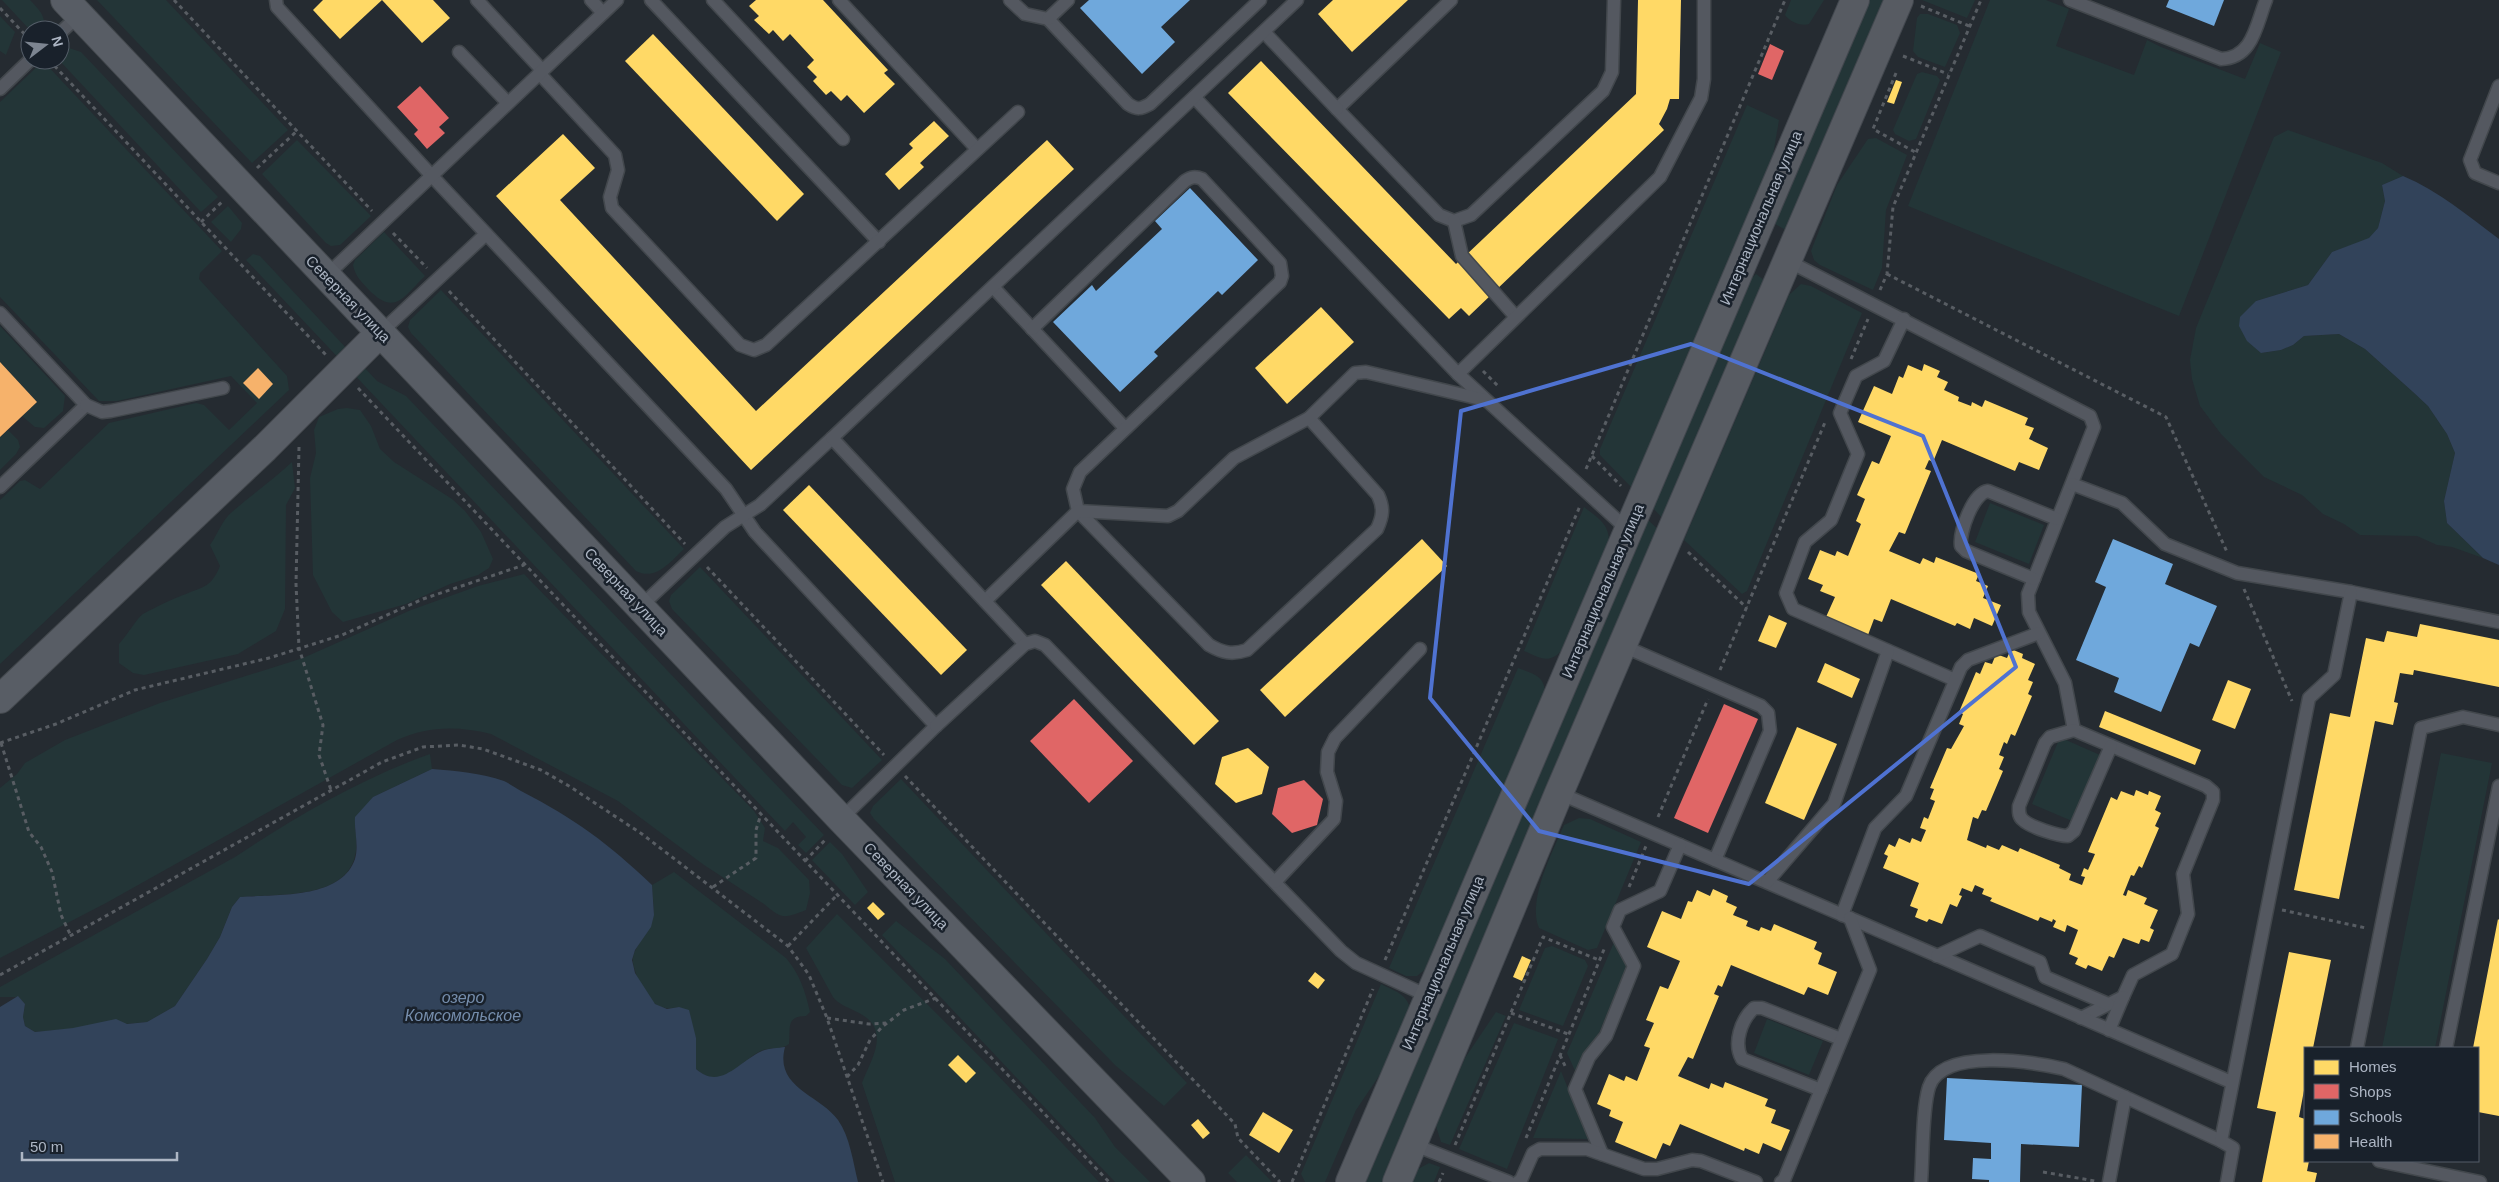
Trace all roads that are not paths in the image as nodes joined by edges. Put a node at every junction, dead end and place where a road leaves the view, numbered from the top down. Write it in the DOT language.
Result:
graph roads {
  1 [pos="276,0"];
  2 [pos="477,0"];
  3 [pos="591,0"];
  4 [pos="617,0"];
  5 [pos="651,0"];
  6 [pos="713,0"];
  7 [pos="839,0"];
  8 [pos="1010,0"];
  9 [pos="1068,0"];
  10 [pos="1260,0"];
  11 [pos="1297,0"];
  12 [pos="1451,0"];
  13 [pos="1614,0"];
  14 [pos="1704,0"];
  15 [pos="1855,0"];
  16 [pos="2070,0"];
  17 [pos="2266,0"];
  18 [pos="1907,2"];
  19 [pos="603,13"];
  20 [pos="68,16"];
  21 [pos="1048,19"];
  22 [pos="1264,32"];
  23 [pos="459,52"];
  24 [pos="20,69"];
  25 [pos="540,71"];
  26 [pos="2499,86"];
  27 [pos="0,88"];
  28 [pos="1195,98"];
  29 [pos="508,102"];
  30 [pos="1337,109"];
  31 [pos="1018,112"];
  32 [pos="843,139"];
  33 [pos="977,150"];
  34 [pos="430,175"];
  35 [pos="2499,183"];
  36 [pos="1454,221"];
  37 [pos="486,234"];
  38 [pos="879,242"];
  39 [pos="1750,246"];
  40 [pos="1788,261"];
  41 [pos="326,276"];
  42 [pos="993,287"];
  43 [pos="0,313"];
  44 [pos="1516,317"];
  45 [pos="1904,319"];
  46 [pos="1032,329"];
  47 [pos="380,333"];
  48 [pos="1458,374"];
  49 [pos="223,388"];
  50 [pos="1486,400"];
  51 [pos="86,405"];
  52 [pos="1309,418"];
  53 [pos="1125,428"];
  54 [pos="832,438"];
  55 [pos="2072,484"];
  56 [pos="0,487"];
  57 [pos="1078,511"];
  58 [pos="744,516"];
  59 [pos="2058,520"];
  60 [pos="1628,530"];
  61 [pos="2034,579"];
  62 [pos="2351,592"];
  63 [pos="985,601"];
  64 [pos="640,607"];
  65 [pos="2499,622"];
  66 [pos="2039,633"];
  67 [pos="1025,644"];
  68 [pos="1623,646"];
  69 [pos="1420,649"];
  70 [pos="1888,650"];
  71 [pos="1955,680"];
  72 [pos="0,699"];
  73 [pos="2499,725"];
  74 [pos="936,726"];
  75 [pos="2074,730"];
  76 [pos="2111,746"];
  77 [pos="2499,786"];
  78 [pos="1560,793"];
  79 [pos="844,821"];
  80 [pos="1680,845"];
  81 [pos="1715,860"];
  82 [pos="1275,882"];
  83 [pos="1767,882"];
  84 [pos="1846,916"];
  85 [pos="1937,956"];
  86 [pos="1428,996"];
  87 [pos="2122,997"];
  88 [pos="2108,1004"];
  89 [pos="2081,1018"];
  90 [pos="2109,1030"];
  91 [pos="1842,1039"];
  92 [pos="2357,1047"];
  93 [pos="2446,1047"];
  94 [pos="2232,1082"];
  95 [pos="1820,1090"];
  96 [pos="2125,1097"];
  97 [pos="2221,1141"];
  98 [pos="1412,1144"];
  99 [pos="1602,1154"];
  100 [pos="2390,1162"];
  101 [pos="2423,1165"];
  102 [pos="1191,1182"];
  103 [pos="1350,1182"];
  104 [pos="1397,1182"];
  105 [pos="1509,1182"];
  106 [pos="1518,1182"];
  107 [pos="1756,1182"];
  108 [pos="1781,1182"];
  109 [pos="1921,1182"];
  110 [pos="2108,1182"];
  111 [pos="2227,1182"];
  112 [pos="2480,1182"];
  1 -- 34 [label="lane"];
  2 -- 25 [label="lane"];
  3 -- 19 [label="lane"];
  4 -- 19 [label="lane"];
  5 -- 38 [label="lane"];
  6 -- 32 [label="lane"];
  7 -- 33 [label="lane"];
  8 -- 21 [label="lane"];
  9 -- 21 [label="lane"];
  10 -- 21 [label="lane"];
  11 -- 22 [label="lane"];
  12 -- 30 [label="lane"];
  13 -- 36 [label="lane"];
  14 -- 44 [label="lane"];
  15 -- 39 [label="main road, Интернациональная улица"];
  16 -- 17 [label="lane"];
  18 -- 40 [label="main road"];
  19 -- 25 [label="lane"];
  20 -- 41 [label="main road, Северная улица"];
  22 -- 28 [label="lane"];
  22 -- 30 [label="lane"];
  23 -- 29 [label="lane"];
  24 -- 27 [label="lane"];
  25 -- 29 [label="lane"];
  25 -- 38 [label="lane"];
  26 -- 35 [label="lane"];
  28 -- 42 [label="lane"];
  28 -- 48 [label="lane"];
  29 -- 34 [label="lane"];
  30 -- 36 [label="lane"];
  31 -- 33 [label="lane"];
  33 -- 38 [label="lane"];
  34 -- 37 [label="lane"];
  34 -- 41 [label="lane"];
  36 -- 44 [label="lane"];
  37 -- 47 [label="lane"];
  37 -- 58 [label="lane"];
  39 -- 40 [label="main road"];
  39 -- 60 [label="main road, Интернациональная улица"];
  40 -- 45 [label="lane"];
  40 -- 68 [label="main road"];
  41 -- 47 [label="main road, Северная улица"];
  42 -- 46 [label="lane"];
  42 -- 54 [label="lane"];
  43 -- 51 [label="lane"];
  44 -- 48 [label="lane"];
  45 -- 55 [label="lane"];
  45 -- 70 [label="lane"];
  46 -- 53 [label="lane"];
  46 -- 53 [label="lane"];
  47 -- 64 [label="main road, Северная улица"];
  47 -- 72 [label="main road"];
  48 -- 50 [label="lane"];
  49 -- 51 [label="lane"];
  50 -- 52 [label="lane"];
  50 -- 60 [label="lane"];
  51 -- 56 [label="lane"];
  52 -- 57 [label="lane"];
  52 -- 57 [label="lane"];
  53 -- 57 [label="lane"];
  54 -- 58 [label="lane"];
  54 -- 63 [label="lane"];
  55 -- 59 [label="lane"];
  55 -- 62 [label="lane"];
  57 -- 63 [label="lane"];
  58 -- 64 [label="lane"];
  58 -- 74 [label="lane"];
  59 -- 61 [label="lane"];
  59 -- 61 [label="lane"];
  60 -- 86 [label="main road, Интернациональная улица"];
  61 -- 66 [label="lane"];
  62 -- 65 [label="lane"];
  62 -- 94 [label="lane"];
  63 -- 67 [label="lane"];
  64 -- 79 [label="main road, Северная улица"];
  66 -- 71 [label="lane"];
  66 -- 75 [label="lane"];
  67 -- 74 [label="lane"];
  67 -- 82 [label="lane"];
  68 -- 78 [label="main road"];
  68 -- 81 [label="lane"];
  69 -- 82 [label="lane"];
  70 -- 71 [label="lane"];
  70 -- 83 [label="lane"];
  71 -- 84 [label="lane"];
  73 -- 92 [label="lane"];
  74 -- 79 [label="lane"];
  75 -- 76 [label="lane"];
  75 -- 76 [label="lane"];
  76 -- 87 [label="lane"];
  77 -- 93 [label="lane"];
  78 -- 80 [label="lane"];
  78 -- 98 [label="main road"];
  79 -- 102 [label="main road, Северная улица"];
  80 -- 81 [label="lane"];
  80 -- 99 [label="lane"];
  81 -- 83 [label="lane"];
  82 -- 86 [label="lane"];
  83 -- 84 [label="lane"];
  84 -- 85 [label="lane"];
  84 -- 91 [label="lane"];
  85 -- 88 [label="lane"];
  85 -- 89 [label="lane"];
  86 -- 103 [label="main road, Интернациональная улица"];
  87 -- 88 [label="lane"];
  87 -- 90 [label="lane"];
  88 -- 89 [label="lane"];
  89 -- 90 [label="lane"];
  90 -- 94 [label="lane"];
  91 -- 95 [label="lane"];
  91 -- 95 [label="lane"];
  94 -- 97 [label="lane"];
  95 -- 108 [label="lane"];
  96 -- 97 [label="lane"];
  96 -- 109 [label="lane"];
  96 -- 110 [label="lane"];
  97 -- 111 [label="lane"];
  98 -- 104 [label="main road"];
  98 -- 105 [label="lane"];
  99 -- 106 [label="lane"];
  99 -- 107 [label="lane"];
  100 -- 101 [label="lane"];
  101 -- 112 [label="lane"];
}
